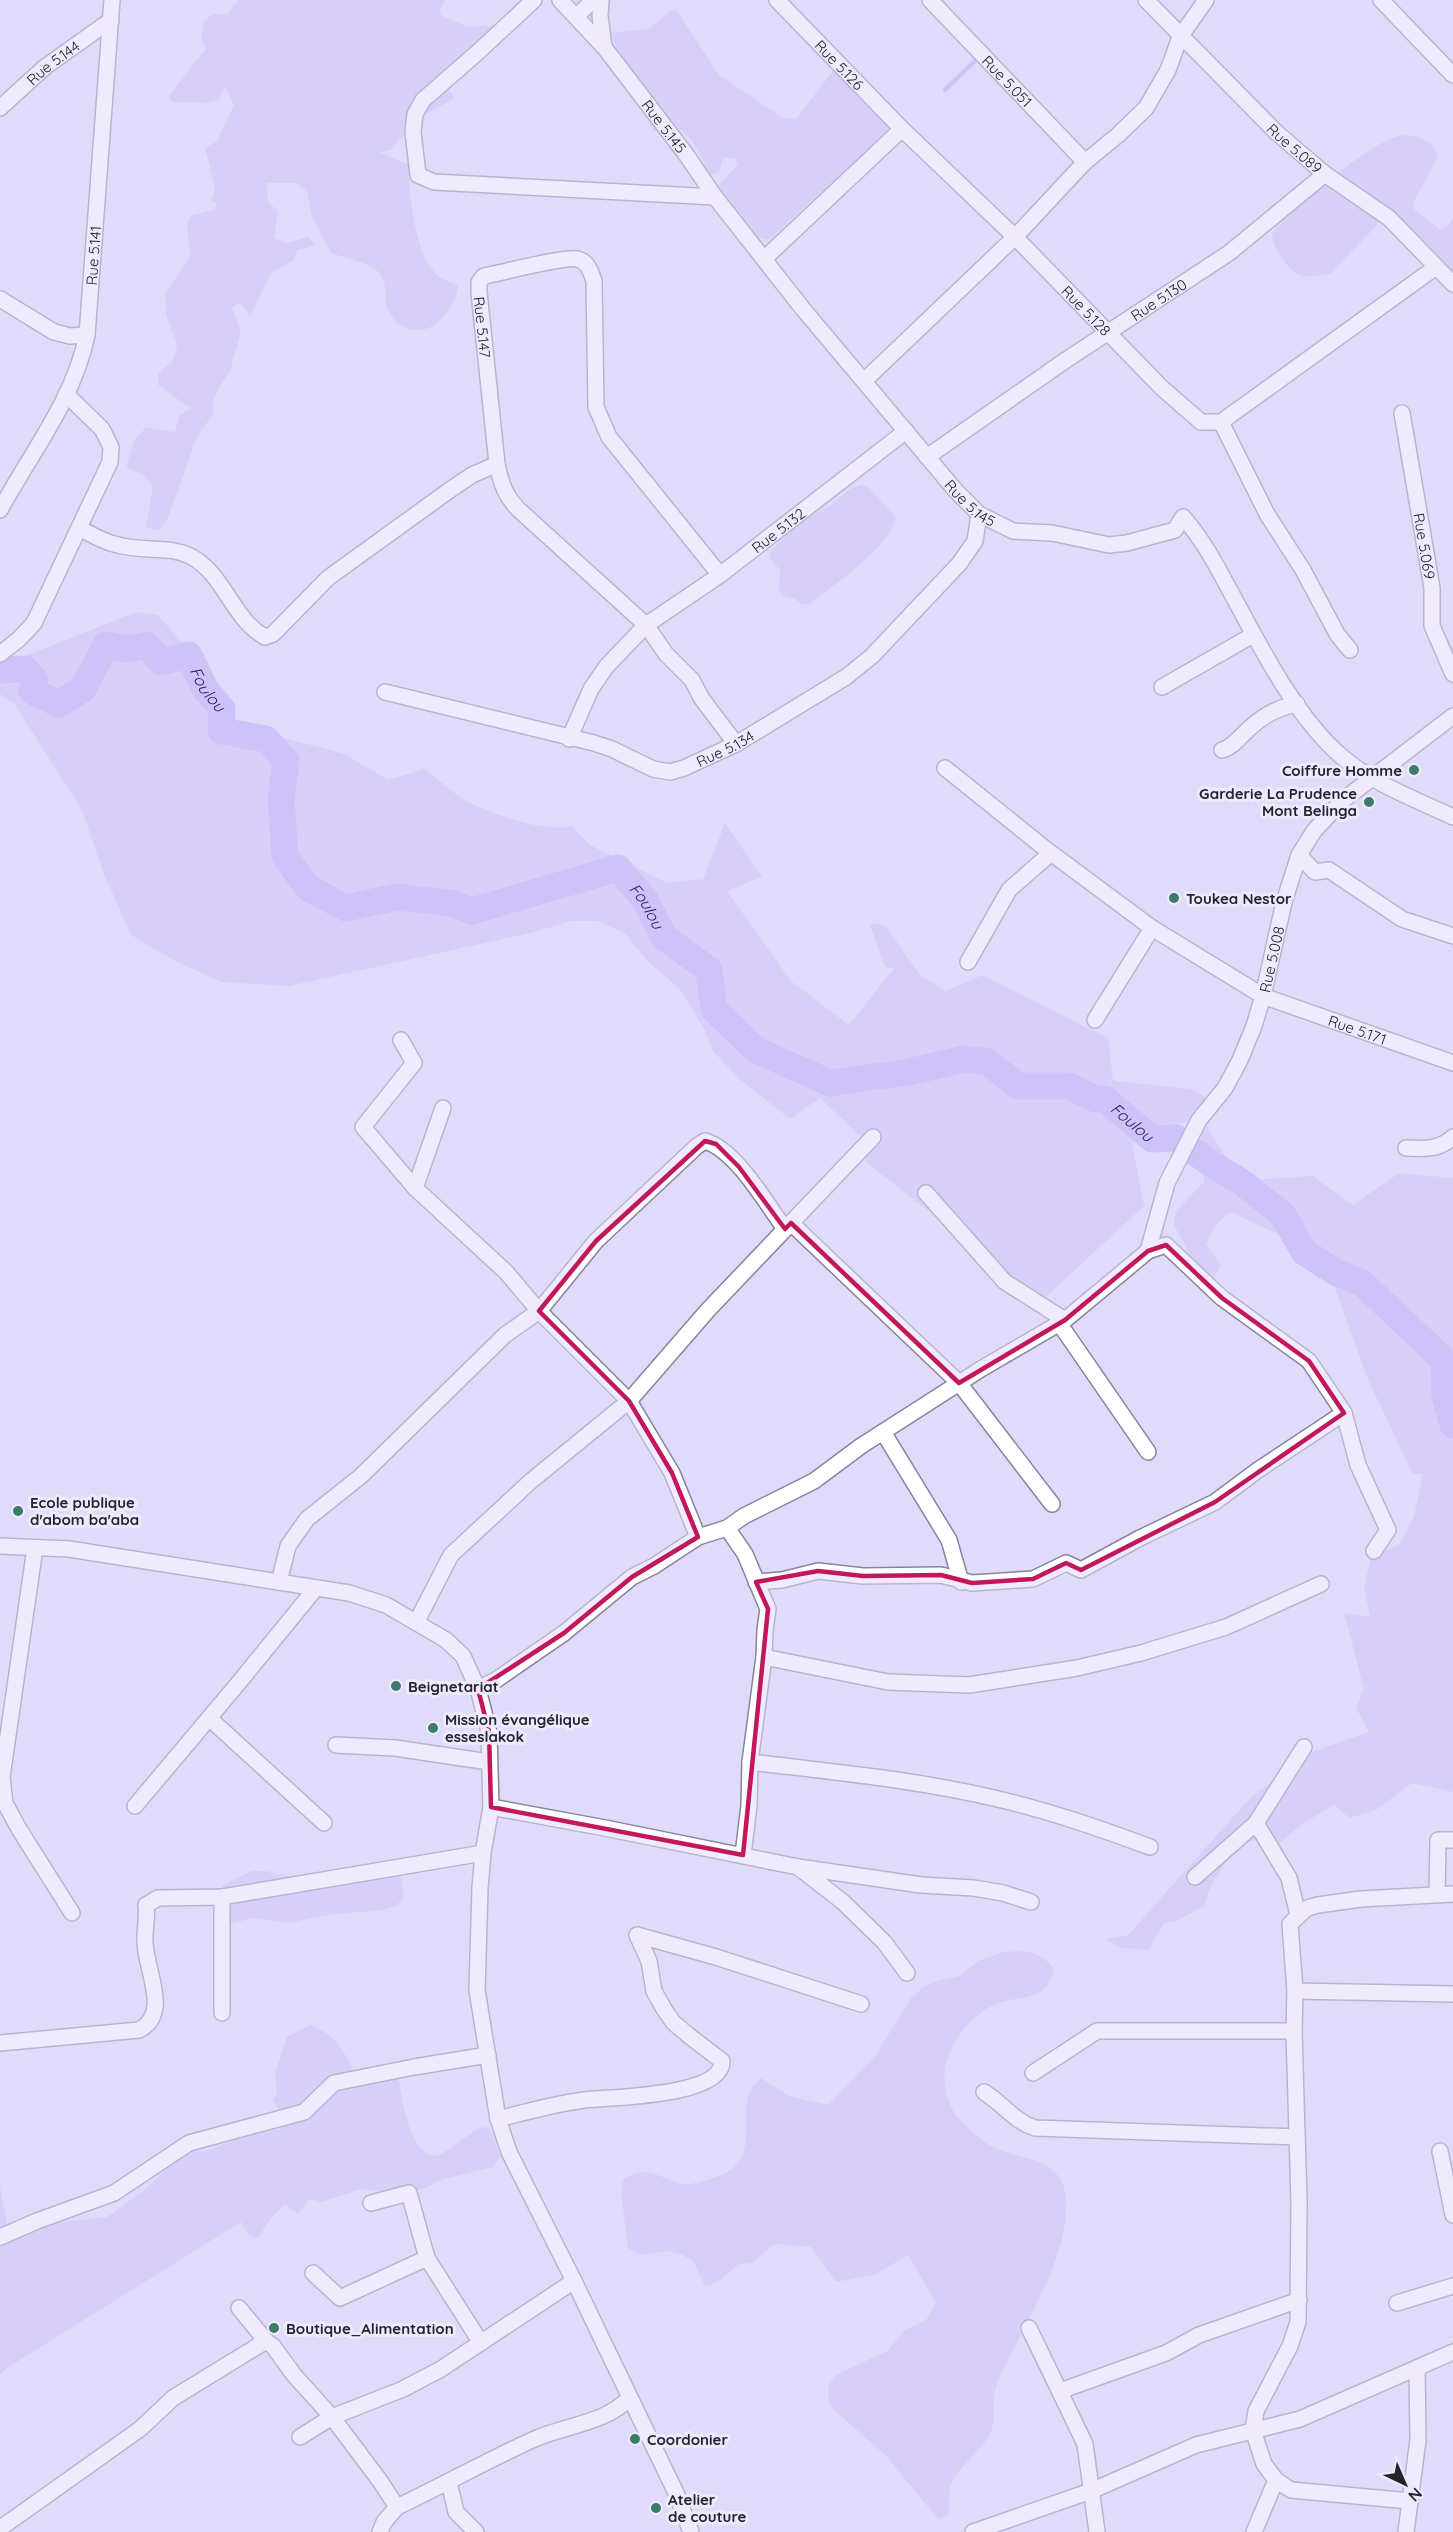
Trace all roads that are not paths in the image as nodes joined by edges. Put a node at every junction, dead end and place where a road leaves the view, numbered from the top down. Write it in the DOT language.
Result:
graph roads {
  1 [pos="112,0"];
  2 [pos="534,0"];
  3 [pos="560,0"];
  4 [pos="593,0"];
  5 [pos="601,0"];
  6 [pos="777,0"];
  7 [pos="930,0"];
  8 [pos="1146,0"];
  9 [pos="1206,0"];
  10 [pos="1381,0"];
  11 [pos="576,17"];
  12 [pos="111,20"];
  13 [pos="1180,37"];
  14 [pos="604,47"];
  15 [pos="1453,75"];
  16 [pos="0,108"];
  17 [pos="902,129"];
  18 [pos="1085,162"];
  19 [pos="1324,174"];
  20 [pos="716,197"];
  21 [pos="1015,237"];
  22 [pos="765,258"];
  23 [pos="1436,267"];
  24 [pos="1453,284"];
  25 [pos="0,299"];
  26 [pos="1108,334"];
  27 [pos="87,335"];
  28 [pos="864,381"];
  29 [pos="66,394"];
  30 [pos="1402,413"];
  31 [pos="1221,422"];
  32 [pos="906,431"];
  33 [pos="927,457"];
  34 [pos="497,464"];
  35 [pos="5,490"];
  36 [pos="0,510"];
  37 [pos="979,514"];
  38 [pos="80,528"];
  39 [pos="720,575"];
  40 [pos="646,625"];
  41 [pos="1253,634"];
  42 [pos="1350,650"];
  43 [pos="0,654"];
  44 [pos="1453,674"];
  45 [pos="1162,687"];
  46 [pos="385,692"];
  47 [pos="1297,704"];
  48 [pos="1453,717"];
  49 [pos="570,738"];
  50 [pos="736,744"];
  51 [pos="1222,750"];
  52 [pos="945,768"];
  53 [pos="1371,778"];
  54 [pos="1453,817"];
  55 [pos="1051,853"];
  56 [pos="1299,855"];
  57 [pos="1152,928"];
  58 [pos="1453,936"];
  59 [pos="968,962"];
  60 [pos="1263,996"];
  61 [pos="1095,1020"];
  62 [pos="401,1040"];
  63 [pos="1453,1063"];
  64 [pos="443,1108"];
  65 [pos="873,1137"];
  66 [pos="1453,1137"];
  67 [pos="1406,1148"];
  68 [pos="415,1188"];
  69 [pos="926,1193"];
  70 [pos="788,1226"];
  71 [pos="1149,1251"];
  72 [pos="539,1311"];
  73 [pos="1062,1321"];
  74 [pos="959,1383"];
  75 [pos="629,1401"];
  76 [pos="1344,1413"];
  77 [pos="883,1432"];
  78 [pos="1148,1452"];
  79 [pos="1052,1504"];
  80 [pos="727,1528"];
  81 [pos="698,1537"];
  82 [pos="0,1546"];
  83 [pos="35,1548"];
  84 [pos="1374,1551"];
  85 [pos="279,1582"];
  86 [pos="756,1582"];
  87 [pos="961,1582"];
  88 [pos="1321,1584"];
  89 [pos="316,1588"];
  90 [pos="417,1621"];
  91 [pos="765,1658"];
  92 [pos="478,1689"];
  93 [pos="209,1718"];
  94 [pos="336,1745"];
  95 [pos="1305,1747"];
  96 [pos="489,1762"];
  97 [pos="750,1762"];
  98 [pos="135,1806"];
  99 [pos="491,1808"];
  100 [pos="324,1823"];
  101 [pos="1256,1823"];
  102 [pos="1453,1840"];
  103 [pos="1150,1847"];
  104 [pos="483,1853"];
  105 [pos="743,1855"];
  106 [pos="798,1867"];
  107 [pos="1195,1877"];
  108 [pos="1445,1894"];
  109 [pos="222,1897"];
  110 [pos="1030,1902"];
  111 [pos="72,1913"];
  112 [pos="1298,1915"];
  113 [pos="907,1973"];
  114 [pos="1295,1991"];
  115 [pos="1453,1994"];
  116 [pos="861,2004"];
  117 [pos="222,2013"];
  118 [pos="1294,2031"];
  119 [pos="0,2043"];
  120 [pos="488,2055"];
  121 [pos="1033,2073"];
  122 [pos="984,2092"];
  123 [pos="498,2119"];
  124 [pos="1297,2137"];
  125 [pos="1440,2151"];
  126 [pos="371,2203"];
  127 [pos="1453,2216"];
  128 [pos="0,2237"];
  129 [pos="427,2258"];
  130 [pos="313,2273"];
  131 [pos="574,2281"];
  132 [pos="1453,2286"];
  133 [pos="1299,2300"];
  134 [pos="1397,2303"];
  135 [pos="239,2308"];
  136 [pos="1029,2328"];
  137 [pos="266,2341"];
  138 [pos="481,2343"];
  139 [pos="1453,2352"];
  140 [pos="1417,2368"];
  141 [pos="1060,2391"];
  142 [pos="629,2398"];
  143 [pos="332,2417"];
  144 [pos="1253,2430"];
  145 [pos="300,2437"];
  146 [pos="1276,2480"];
  147 [pos="449,2482"];
  148 [pos="1092,2491"];
  149 [pos="1410,2501"];
  150 [pos="397,2507"];
  151 [pos="2,2527"];
  152 [pos="380,2532"];
  153 [pos="476,2532"];
  154 [pos="691,2532"];
  155 [pos="973,2532"];
  156 [pos="1097,2532"];
  157 [pos="1254,2532"];
  158 [pos="1406,2532"];
  1 -- 12 [label="street, Rue 5.141"];
  2 -- 20 [label="street"];
  3 -- 11 [label="street, Rue 5.145"];
  4 -- 11 [label="street"];
  5 -- 14 [label="street"];
  6 -- 17 [label="street, Rue 5.126"];
  7 -- 18 [label="street, Rue 5.051"];
  8 -- 13 [label="street, Rue 5.089"];
  9 -- 13 [label="street"];
  10 -- 15 [label="street"];
  11 -- 14 [label="street, Rue 5.145"];
  12 -- 16 [label="street, Rue 5.144"];
  12 -- 27 [label="street, Rue 5.141"];
  13 -- 18 [label="street"];
  13 -- 19 [label="street, Rue 5.089"];
  14 -- 20 [label="street, Rue 5.145"];
  17 -- 21 [label="street, Rue 5.128"];
  17 -- 22 [label="street"];
  18 -- 21 [label="street"];
  19 -- 23 [label="street, Rue 5.089"];
  19 -- 26 [label="street, Rue 5.130"];
  20 -- 22 [label="street, Rue 5.145"];
  21 -- 26 [label="street, Rue 5.128"];
  21 -- 28 [label="street"];
  22 -- 28 [label="street, Rue 5.145"];
  23 -- 24 [label="street, Rue 5.089"];
  23 -- 31 [label="street"];
  25 -- 27 [label="street"];
  26 -- 31 [label="street, Rue 5.128"];
  26 -- 33 [label="street, Rue 5.130"];
  27 -- 29 [label="street, Rue 5.141"];
  28 -- 32 [label="street, Rue 5.145"];
  29 -- 35 [label="street, Rue 5.141"];
  29 -- 38 [label="street"];
  30 -- 44 [label="street, Rue 5.069"];
  31 -- 42 [label="street"];
  32 -- 33 [label="street, Rue 5.145"];
  32 -- 39 [label="street, Rue 5.132"];
  33 -- 37 [label="street, Rue 5.145"];
  34 -- 38 [label="street"];
  34 -- 39 [label="street, Rue 5.147"];
  34 -- 40 [label="street, Rue 5.147"];
  35 -- 36 [label="street, Rue 5.141"];
  37 -- 41 [label="street, Rue 5.145"];
  37 -- 50 [label="street, Rue 5.134"];
  38 -- 43 [label="street"];
  39 -- 40 [label="street, Rue 5.132"];
  40 -- 49 [label="street, Rue 5.132"];
  40 -- 50 [label="street, Rue 5.147"];
  41 -- 45 [label="street"];
  41 -- 47 [label="street, Rue 5.145"];
  46 -- 49 [label="street, Rue 5.134"];
  47 -- 51 [label="street"];
  47 -- 53 [label="street, Rue 5.145"];
  48 -- 53 [label="street, Rue 5.008"];
  49 -- 50 [label="street, Rue 5.134"];
  52 -- 55 [label="street, Rue 5.171"];
  53 -- 54 [label="street, Rue 5.145"];
  53 -- 56 [label="street, Rue 5.008"];
  55 -- 57 [label="street, Rue 5.171"];
  55 -- 59 [label="street"];
  56 -- 58 [label="street"];
  56 -- 60 [label="street, Rue 5.008"];
  57 -- 60 [label="street, Rue 5.171"];
  57 -- 61 [label="street"];
  60 -- 63 [label="street, Rue 5.171"];
  60 -- 71 [label="street, Rue 5.008"];
  62 -- 68 [label="street"];
  64 -- 68 [label="street"];
  65 -- 70 [label="street"];
  66 -- 67 [label="street"];
  68 -- 72 [label="street"];
  69 -- 73 [label="street"];
  70 -- 72 [label="street"];
  70 -- 74 [label="street"];
  70 -- 75 [label="street"];
  71 -- 73 [label="street"];
  71 -- 76 [label="street"];
  72 -- 75 [label="street"];
  72 -- 85 [label="street"];
  73 -- 74 [label="street"];
  73 -- 78 [label="street"];
  74 -- 77 [label="street"];
  74 -- 79 [label="street"];
  75 -- 81 [label="street"];
  75 -- 90 [label="street"];
  76 -- 84 [label="street"];
  76 -- 87 [label="street"];
  77 -- 80 [label="street"];
  77 -- 87 [label="street"];
  80 -- 81 [label="street"];
  80 -- 86 [label="street"];
  81 -- 92 [label="street"];
  82 -- 83 [label="street"];
  83 -- 85 [label="street"];
  83 -- 111 [label="street"];
  85 -- 89 [label="street"];
  86 -- 87 [label="street"];
  86 -- 91 [label="street"];
  88 -- 91 [label="street"];
  89 -- 90 [label="street"];
  89 -- 93 [label="street"];
  90 -- 92 [label="street"];
  91 -- 97 [label="street"];
  92 -- 96 [label="street"];
  93 -- 98 [label="street"];
  93 -- 100 [label="street"];
  94 -- 96 [label="street"];
  95 -- 101 [label="street"];
  96 -- 99 [label="street"];
  97 -- 103 [label="street"];
  97 -- 105 [label="street"];
  99 -- 104 [label="street"];
  99 -- 105 [label="street"];
  101 -- 107 [label="street"];
  101 -- 112 [label="street"];
  102 -- 108 [label="street"];
  104 -- 109 [label="street"];
  104 -- 120 [label="street"];
  105 -- 106 [label="street"];
  106 -- 110 [label="street"];
  106 -- 113 [label="street"];
  108 -- 112 [label="street"];
  109 -- 117 [label="street"];
  109 -- 119 [label="street"];
  112 -- 114 [label="street"];
  114 -- 115 [label="street"];
  114 -- 118 [label="street"];
  116 -- 123 [label="street"];
  118 -- 121 [label="street"];
  118 -- 124 [label="street"];
  120 -- 123 [label="street"];
  120 -- 128 [label="street"];
  122 -- 124 [label="street"];
  123 -- 131 [label="street"];
  124 -- 133 [label="street"];
  125 -- 127 [label="street"];
  126 -- 129 [label="street"];
  129 -- 130 [label="street"];
  129 -- 138 [label="street"];
  131 -- 138 [label="street"];
  131 -- 142 [label="street"];
  132 -- 134 [label="street"];
  133 -- 141 [label="street"];
  133 -- 144 [label="street"];
  135 -- 137 [label="street"];
  136 -- 141 [label="street"];
  137 -- 143 [label="street"];
  137 -- 151 [label="street"];
  138 -- 143 [label="street"];
  139 -- 140 [label="street"];
  140 -- 144 [label="street"];
  140 -- 149 [label="street"];
  141 -- 148 [label="street"];
  142 -- 147 [label="street"];
  142 -- 154 [label="street"];
  143 -- 145 [label="street"];
  143 -- 150 [label="street"];
  144 -- 146 [label="street"];
  144 -- 148 [label="street"];
  146 -- 149 [label="street"];
  146 -- 157 [label="street"];
  147 -- 150 [label="street"];
  147 -- 153 [label="street"];
  148 -- 155 [label="street"];
  148 -- 156 [label="street"];
  149 -- 158 [label="street"];
  150 -- 152 [label="street"];
}
